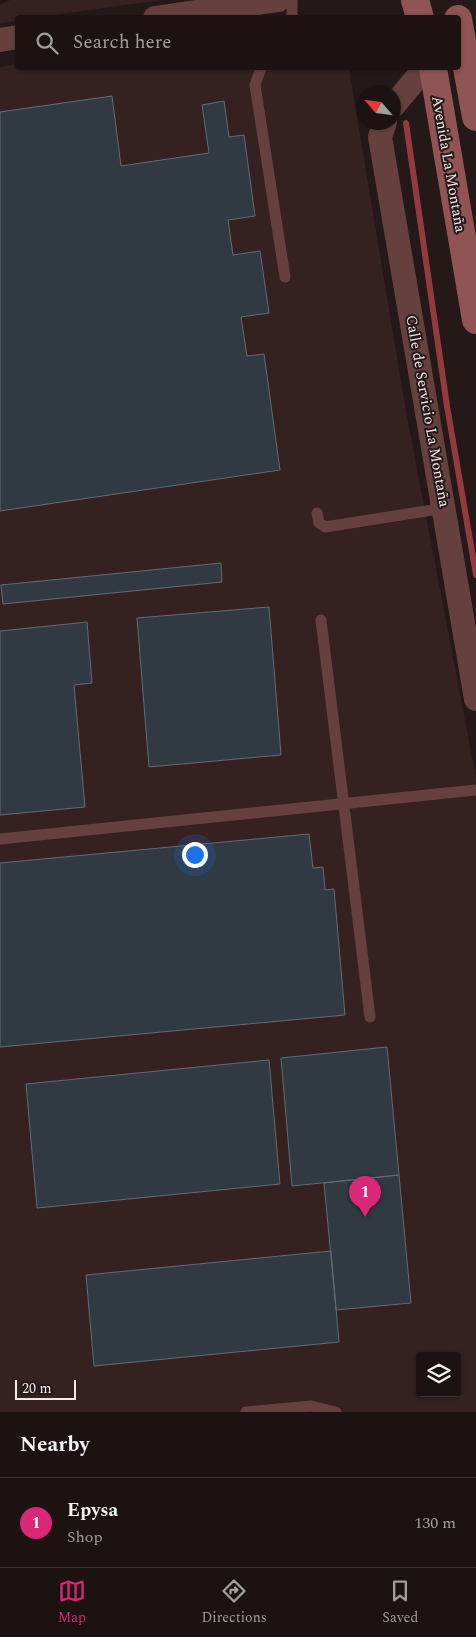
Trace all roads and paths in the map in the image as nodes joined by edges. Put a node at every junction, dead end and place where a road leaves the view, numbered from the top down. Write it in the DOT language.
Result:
graph roads {
  1 [pos="278,0"];
  2 [pos="292,0"];
  3 [pos="415,0"];
  4 [pos="455,0"];
  5 [pos="176,15"];
  6 [pos="292,15"];
  7 [pos="419,15"];
  8 [pos="458,15"];
  9 [pos="461,34"];
  10 [pos="15,38"];
  11 [pos="0,40"];
  12 [pos="260,70"];
  13 [pos="423,70"];
  14 [pos="432,70"];
  15 [pos="401,97"];
  16 [pos="476,116"];
  17 [pos="382,130"];
  18 [pos="285,277"];
  19 [pos="476,320"];
  20 [pos="445,508"];
  21 [pos="317,513"];
  22 [pos="322,620"];
  23 [pos="476,700"];
  24 [pos="476,790"];
  25 [pos="344,804"];
  26 [pos="0,839"];
  27 [pos="370,1017"];
  28 [pos="246,1412"];
  29 [pos="336,1412"];
  1 -- 5 [label="street"];
  2 -- 6 [label="lane"];
  3 -- 7 [label="main road"];
  4 -- 8 [label="main road"];
  9 -- 16 [label="main road"];
  10 -- 11 [label="street"];
  12 -- 18 [label="lane"];
  13 -- 15 [label="street"];
  14 -- 19 [label="main road, Avenida La Montaña"];
  17 -- 20 [label="street, Calle de Servicio La Montaña"];
  20 -- 21 [label="lane"];
  20 -- 23 [label="street, Calle de Servicio La Montaña"];
  22 -- 25 [label="lane"];
  24 -- 25 [label="lane"];
  25 -- 26 [label="lane"];
  25 -- 27 [label="lane"];
  28 -- 29 [label="lane"];
}
